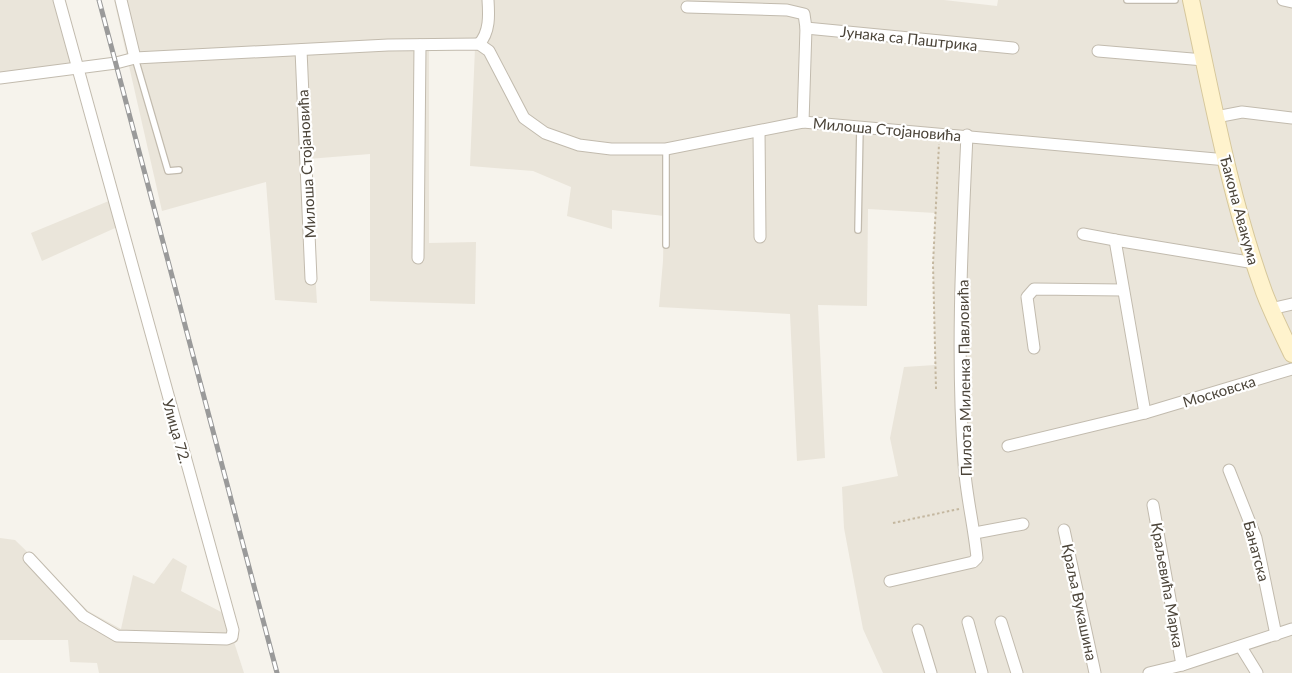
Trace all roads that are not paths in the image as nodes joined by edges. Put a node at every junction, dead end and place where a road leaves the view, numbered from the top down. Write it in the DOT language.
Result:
graph roads {
  1 [pos="59,0"];
  2 [pos="121,0"];
  3 [pos="488,0"];
  4 [pos="1127,0"];
  5 [pos="1175,0"];
  6 [pos="1192,0"];
  7 [pos="1283,0"];
  8 [pos="1292,2"];
  9 [pos="687,7"];
  10 [pos="806,28"];
  11 [pos="479,44"];
  12 [pos="420,45"];
  13 [pos="1013,48"];
  14 [pos="301,50"];
  15 [pos="1098,51"];
  16 [pos="135,58"];
  17 [pos="1204,60"];
  18 [pos="76,67"];
  19 [pos="0,78"];
  20 [pos="1216,117"];
  21 [pos="1292,118"];
  22 [pos="803,122"];
  23 [pos="860,126"];
  24 [pos="759,131"];
  25 [pos="967,136"];
  26 [pos="666,149"];
  27 [pos="1226,160"];
  28 [pos="179,170"];
  29 [pos="858,230"];
  30 [pos="1083,234"];
  31 [pos="760,237"];
  32 [pos="1115,240"];
  33 [pos="666,245"];
  34 [pos="418,258"];
  35 [pos="1254,263"];
  36 [pos="311,279"];
  37 [pos="1123,290"];
  38 [pos="1292,304"];
  39 [pos="1271,310"];
  40 [pos="1034,348"];
  41 [pos="1292,354"];
  42 [pos="1292,368"];
  43 [pos="1145,413"];
  44 [pos="1008,446"];
  45 [pos="1229,470"];
  46 [pos="1153,505"];
  47 [pos="1023,524"];
  48 [pos="1064,530"];
  49 [pos="975,533"];
  50 [pos="29,558"];
  51 [pos="890,581"];
  52 [pos="968,622"];
  53 [pos="1001,622"];
  54 [pos="1292,629"];
  55 [pos="918,630"];
  56 [pos="1276,635"];
  57 [pos="1241,647"];
  58 [pos="1182,665"];
  59 [pos="1163,672"];
  60 [pos="931,673"];
  61 [pos="982,673"];
  62 [pos="1017,673"];
  63 [pos="1095,673"];
  64 [pos="1149,673"];
  65 [pos="1257,673"];
  1 -- 18 [label="street, Улица 72."];
  2 -- 16 [label="street"];
  3 -- 11 [label="street"];
  4 -- 5 [label="lane"];
  6 -- 17 [label="main road, Ђакона Авакума"];
  7 -- 8 [label="street"];
  9 -- 10 [label="street"];
  10 -- 13 [label="street, Јунака са Паштрика"];
  10 -- 22 [label="street"];
  11 -- 12 [label="street"];
  11 -- 26 [label="street, Милоша Стојановића"];
  12 -- 14 [label="street"];
  12 -- 34 [label="street"];
  14 -- 16 [label="street"];
  14 -- 36 [label="street, Милоша Стојановића"];
  15 -- 17 [label="street"];
  16 -- 18 [label="street"];
  16 -- 28 [label="lane"];
  17 -- 20 [label="main road, Ђакона Авакума"];
  18 -- 19 [label="street"];
  18 -- 50 [label="street, Улица 72."];
  20 -- 21 [label="street"];
  20 -- 27 [label="main road, Ђакона Авакума"];
  22 -- 23 [label="street, Милоша Стојановића"];
  22 -- 24 [label="street, Милоша Стојановића"];
  23 -- 25 [label="street, Милоша Стојановића"];
  23 -- 29 [label="lane"];
  24 -- 26 [label="street, Милоша Стојановића"];
  24 -- 31 [label="street"];
  25 -- 27 [label="street, Милоша Стојановића"];
  25 -- 49 [label="street, Пилота Миленка Павловића"];
  26 -- 33 [label="lane"];
  27 -- 35 [label="main road, Ђакона Авакума"];
  30 -- 32 [label="street"];
  32 -- 35 [label="street"];
  32 -- 37 [label="street"];
  35 -- 39 [label="main road, Ђакона Авакума"];
  37 -- 40 [label="street"];
  37 -- 43 [label="street"];
  38 -- 39 [label="street"];
  39 -- 41 [label="main road, Ђакона Авакума"];
  42 -- 43 [label="street, Московска"];
  43 -- 44 [label="street, Московска"];
  45 -- 56 [label="street, Банатска"];
  46 -- 58 [label="street, Краљевића Марка"];
  47 -- 49 [label="street"];
  48 -- 63 [label="street, Краља Вукашина"];
  49 -- 51 [label="street, Пилота Миленка Павловића"];
  52 -- 61 [label="street"];
  53 -- 62 [label="street"];
  54 -- 56 [label="street"];
  55 -- 60 [label="street"];
  56 -- 57 [label="street"];
  57 -- 58 [label="street"];
  57 -- 65 [label="street"];
  58 -- 59 [label="street"];
  59 -- 64 [label="street"];
}
